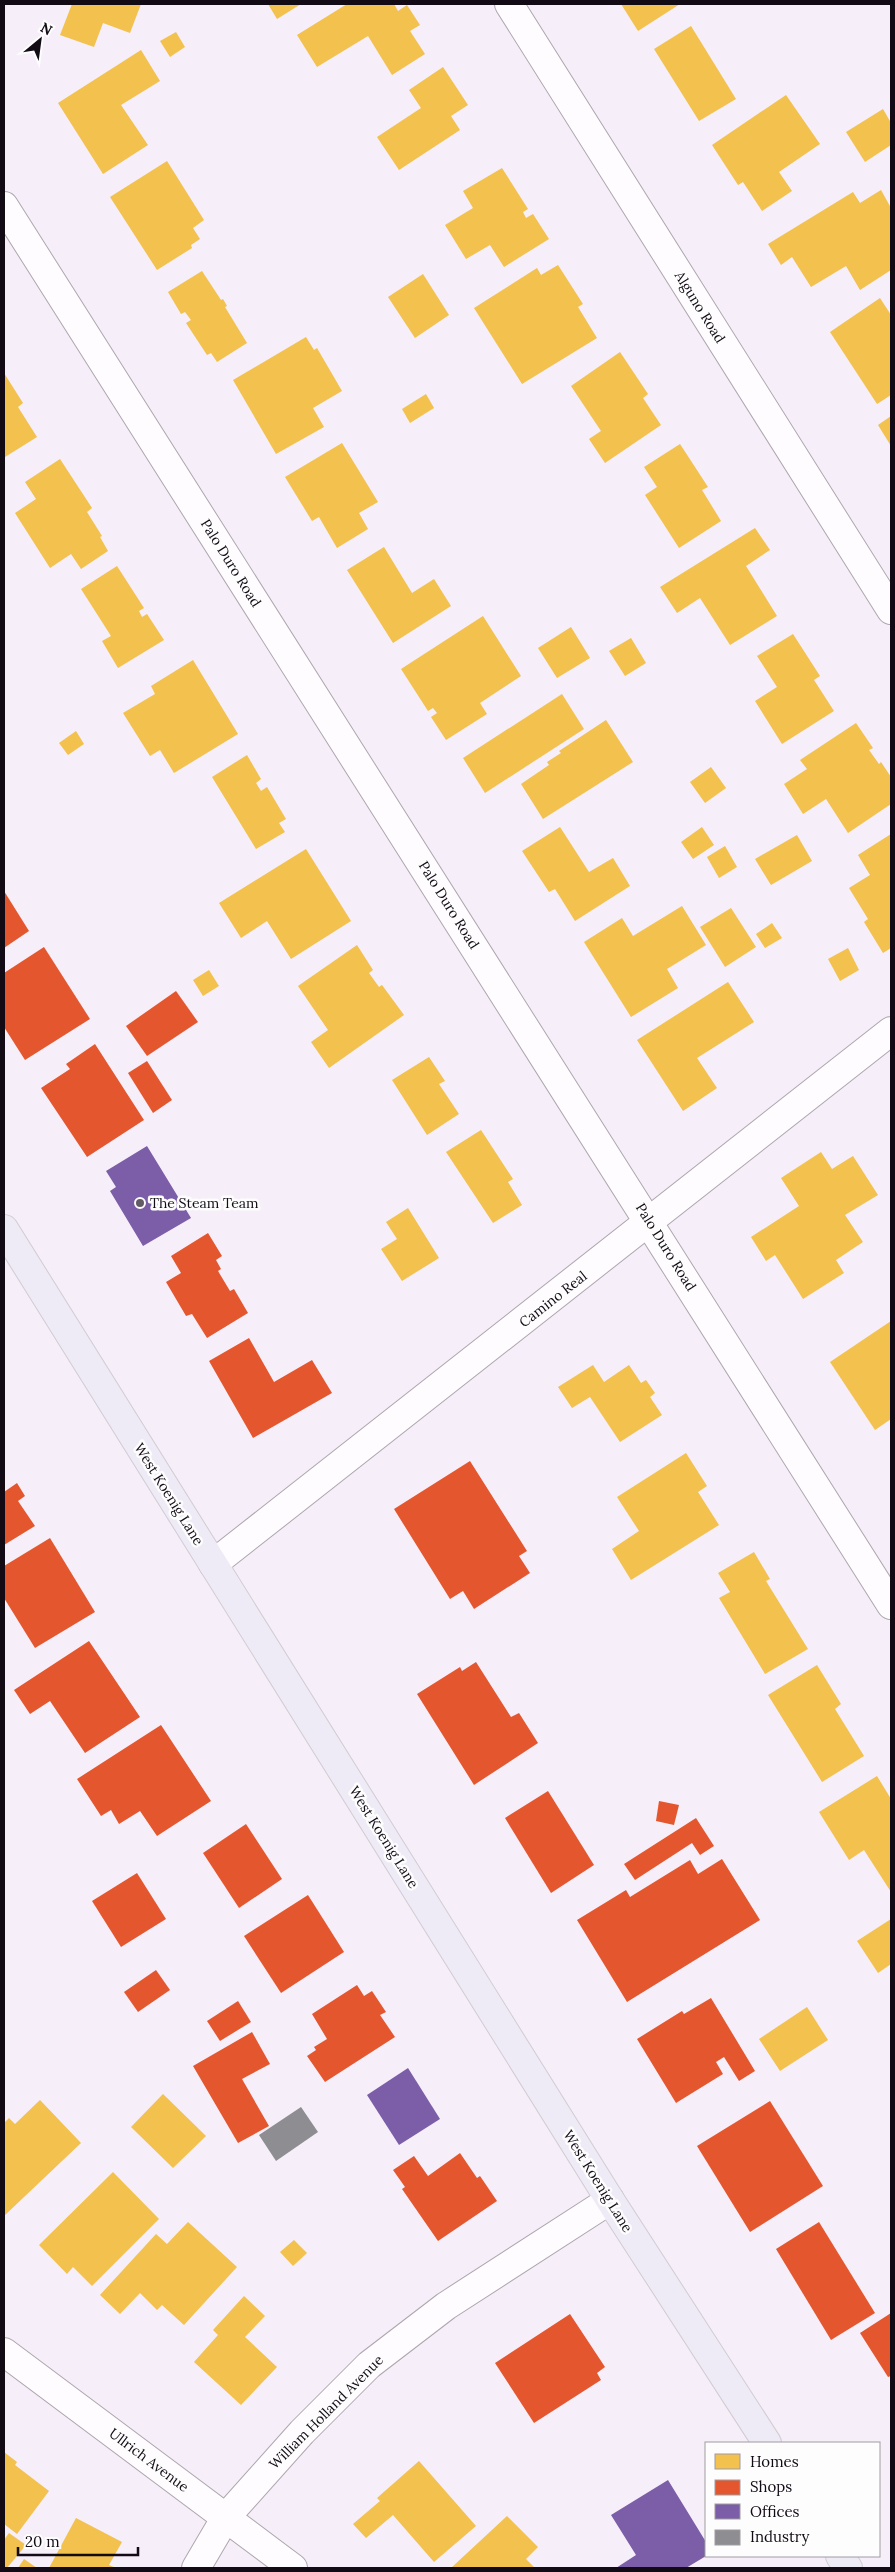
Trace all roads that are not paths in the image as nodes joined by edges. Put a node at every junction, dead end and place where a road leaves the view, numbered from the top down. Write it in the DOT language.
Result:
graph roads {
  1 [pos="509,4"];
  2 [pos="4,206"];
  3 [pos="891,610"];
  4 [pos="891,1031"];
  5 [pos="650,1222"];
  6 [pos="4,1229"];
  7 [pos="213,1564"];
  8 [pos="891,1605"];
  9 [pos="610,2200"];
  10 [pos="4,2352"];
  11 [pos="767,2442"];
  12 [pos="226,2517"];
  13 [pos="841,2557"];
  14 [pos="196,2568"];
  15 [pos="293,2568"];
  16 [pos="848,2568"];
  1 -- 3 [label="street, Alguno Road"];
  2 -- 5 [label="street, Palo Duro Road"];
  4 -- 5 [label="street, Camino Real"];
  5 -- 7 [label="street, Camino Real"];
  5 -- 8 [label="street, Palo Duro Road"];
  6 -- 7 [label="main road, West Koenig Lane"];
  7 -- 9 [label="main road, West Koenig Lane"];
  9 -- 11 [label="main road, West Koenig Lane"];
  9 -- 12 [label="street, William Holland Avenue"];
  10 -- 12 [label="street, Ullrich Avenue"];
  12 -- 14 [label="street, William Holland Avenue"];
  12 -- 15 [label="street, Ullrich Avenue"];
  13 -- 16 [label="main road"];
}
